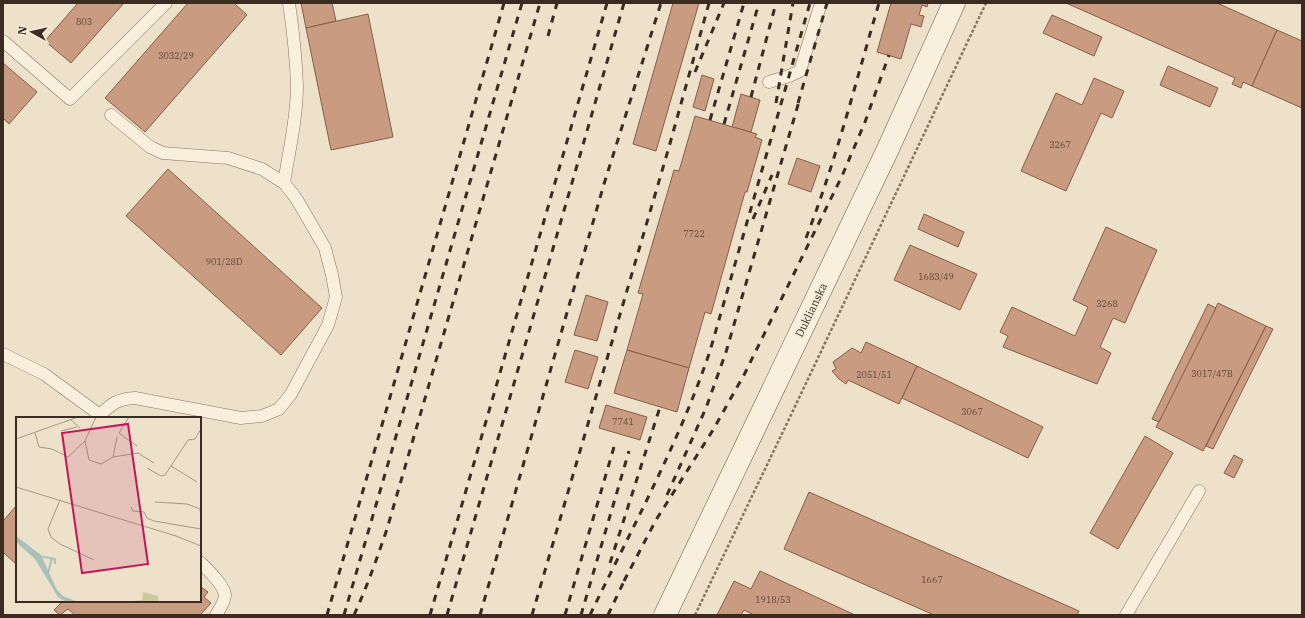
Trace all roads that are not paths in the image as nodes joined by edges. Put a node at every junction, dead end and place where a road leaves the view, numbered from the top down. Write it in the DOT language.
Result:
graph roads {
  1 [pos="166,3"];
  2 [pos="289,3"];
  3 [pos="821,3"];
  4 [pos="954,3"];
  5 [pos="3,41"];
  6 [pos="769,82"];
  7 [pos="111,115"];
  8 [pos="284,183"];
  9 [pos="3,354"];
  10 [pos="100,417"];
  11 [pos="1199,491"];
  12 [pos="201,563"];
  13 [pos="216,615"];
  14 [pos="665,615"];
  15 [pos="1126,615"];
  1 -- 5 [label="lane"];
  2 -- 8 [label="lane"];
  3 -- 6 [label="lane"];
  4 -- 14 [label="street, Duklianska"];
  7 -- 8 [label="lane"];
  8 -- 10 [label="lane"];
  9 -- 10 [label="lane"];
  11 -- 15 [label="lane"];
  12 -- 13 [label="lane"];
}
